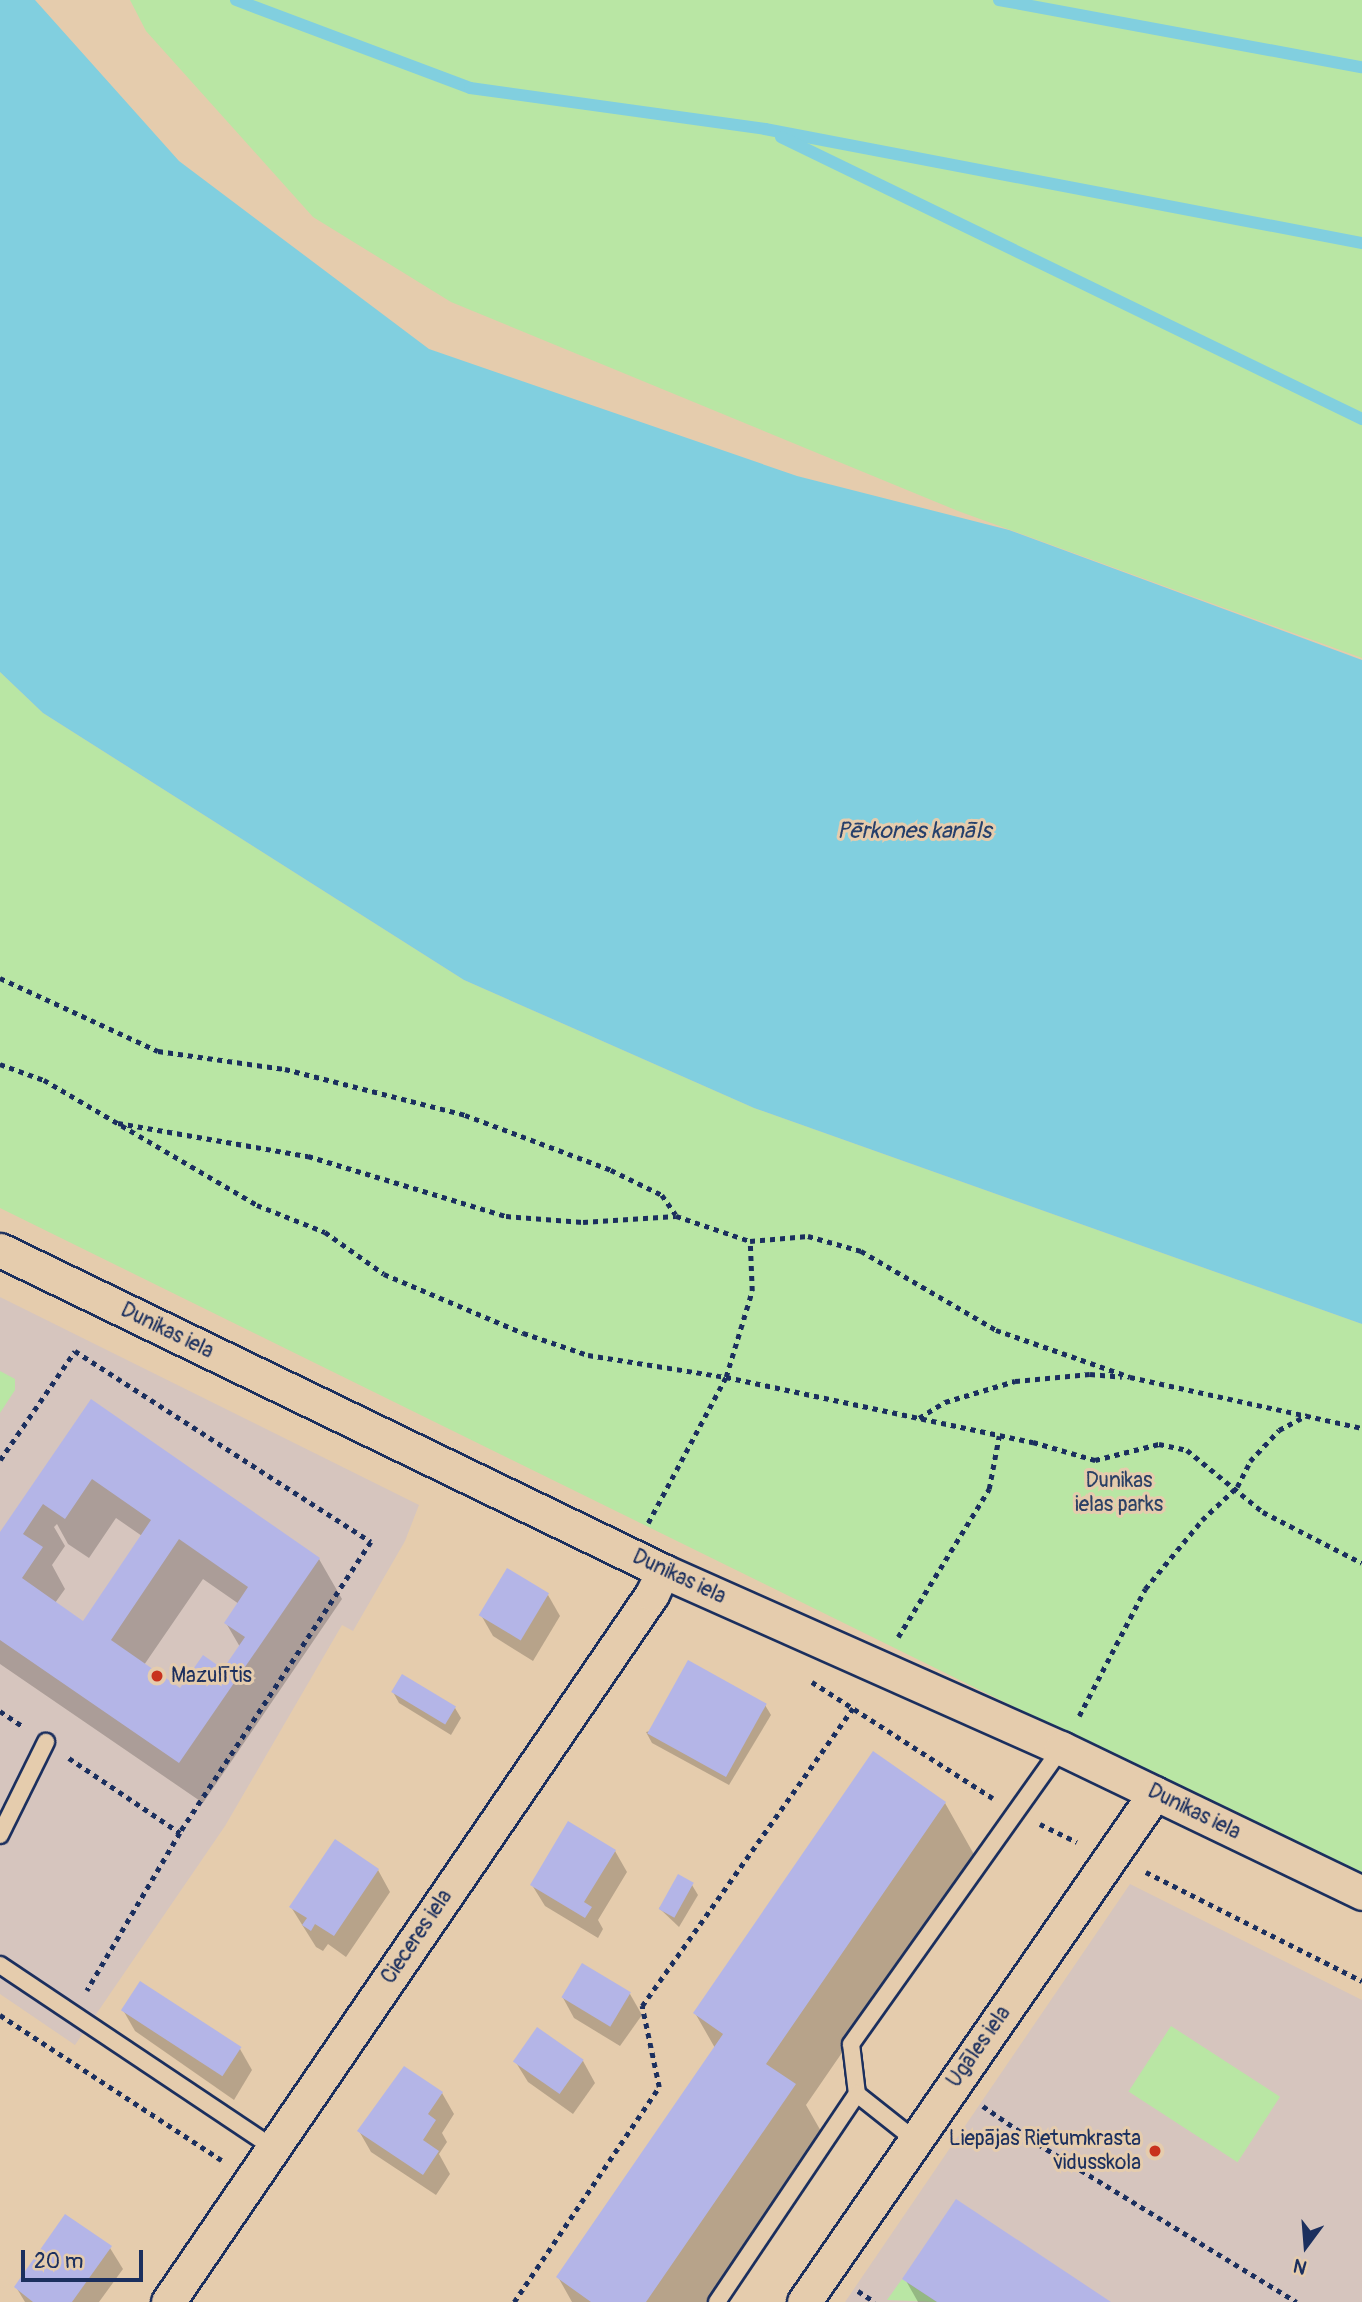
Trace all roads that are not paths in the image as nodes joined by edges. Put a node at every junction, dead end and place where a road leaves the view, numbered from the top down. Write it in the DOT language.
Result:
graph roads {
  1 [pos="0,1250"];
  2 [pos="663,1571"];
  3 [pos="46,1742"];
  4 [pos="1061,1748"];
  5 [pos="1155,1793"];
  6 [pos="0,1835"];
  7 [pos="1362,1893"];
  8 [pos="0,1965"];
  9 [pos="857,2094"];
  10 [pos="915,2140"];
  11 [pos="273,2148"];
  12 [pos="168,2302"];
  13 [pos="717,2302"];
  14 [pos="804,2302"];
  1 -- 2 [label="street, Dunikas iela"];
  2 -- 4 [label="street, Dunikas iela"];
  2 -- 11 [label="street, Cieceres iela"];
  3 -- 6 [label="lane"];
  4 -- 5 [label="street, Dunikas iela"];
  4 -- 9 [label="lane"];
  5 -- 7 [label="street, Dunikas iela"];
  5 -- 10 [label="street, Ugāles iela"];
  8 -- 11 [label="lane"];
  9 -- 10 [label="lane"];
  9 -- 13 [label="lane"];
  10 -- 14 [label="street, Ugāles iela"];
  11 -- 12 [label="street, Cieceres iela"];
}
